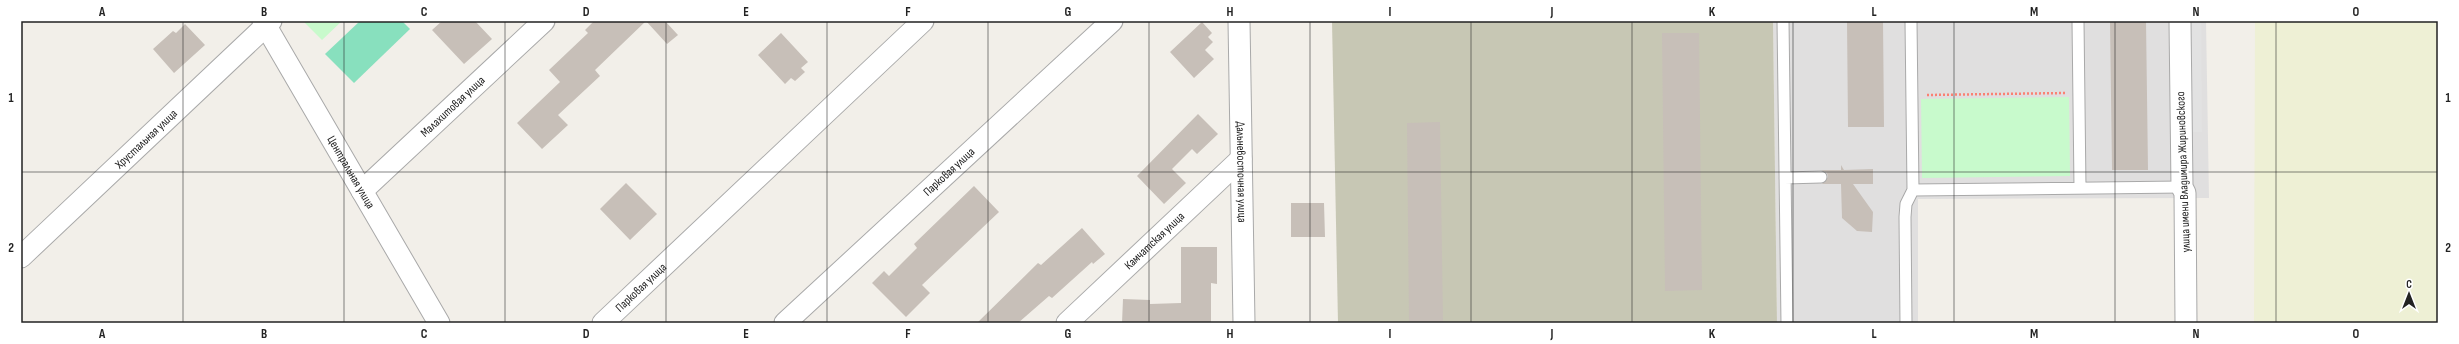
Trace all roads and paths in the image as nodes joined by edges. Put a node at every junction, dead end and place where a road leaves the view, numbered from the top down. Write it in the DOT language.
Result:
graph roads {
  1 [pos="544,21"];
  2 [pos="923,21"];
  3 [pos="1112,21"];
  4 [pos="1239,21"];
  5 [pos="1783,21"];
  6 [pos="1911,21"];
  7 [pos="2078,21"];
  8 [pos="2180,21"];
  9 [pos="267,23"];
  10 [pos="2078,93"];
  11 [pos="1912,95"];
  12 [pos="1241,159"];
  13 [pos="1822,177"];
  14 [pos="1785,178"];
  15 [pos="2182,187"];
  16 [pos="2080,188"];
  17 [pos="1913,190"];
  18 [pos="362,191"];
  19 [pos="21,257"];
  20 [pos="439,323"];
  21 [pos="603,323"];
  22 [pos="786,323"];
  23 [pos="1067,323"];
  24 [pos="1244,323"];
  25 [pos="1787,323"];
  26 [pos="1906,323"];
  27 [pos="2186,323"];
  1 -- 18 [label="street, Малахитовая улица"];
  2 -- 21 [label="street, Парковая улица"];
  3 -- 22 [label="street, Парковая улица"];
  4 -- 12 [label="street, Дальневосточная улица"];
  5 -- 14 [label="lane"];
  6 -- 11 [label="lane"];
  7 -- 10 [label="lane"];
  8 -- 15 [label="street, улица имени Владимира Жириновского"];
  9 -- 18 [label="street, Центральная улица"];
  9 -- 19 [label="street, Хрустальная улица"];
  10 -- 11 [label="path"];
  10 -- 16 [label="lane"];
  11 -- 17 [label="lane"];
  12 -- 23 [label="street, Камчатская улица"];
  12 -- 24 [label="street, Дальневосточная улица"];
  13 -- 14 [label="lane"];
  14 -- 25 [label="lane"];
  15 -- 16 [label="lane"];
  15 -- 27 [label="street, улица имени Владимира Жириновского"];
  16 -- 17 [label="lane"];
  17 -- 26 [label="lane"];
  18 -- 20 [label="street, Центральная улица"];
}
